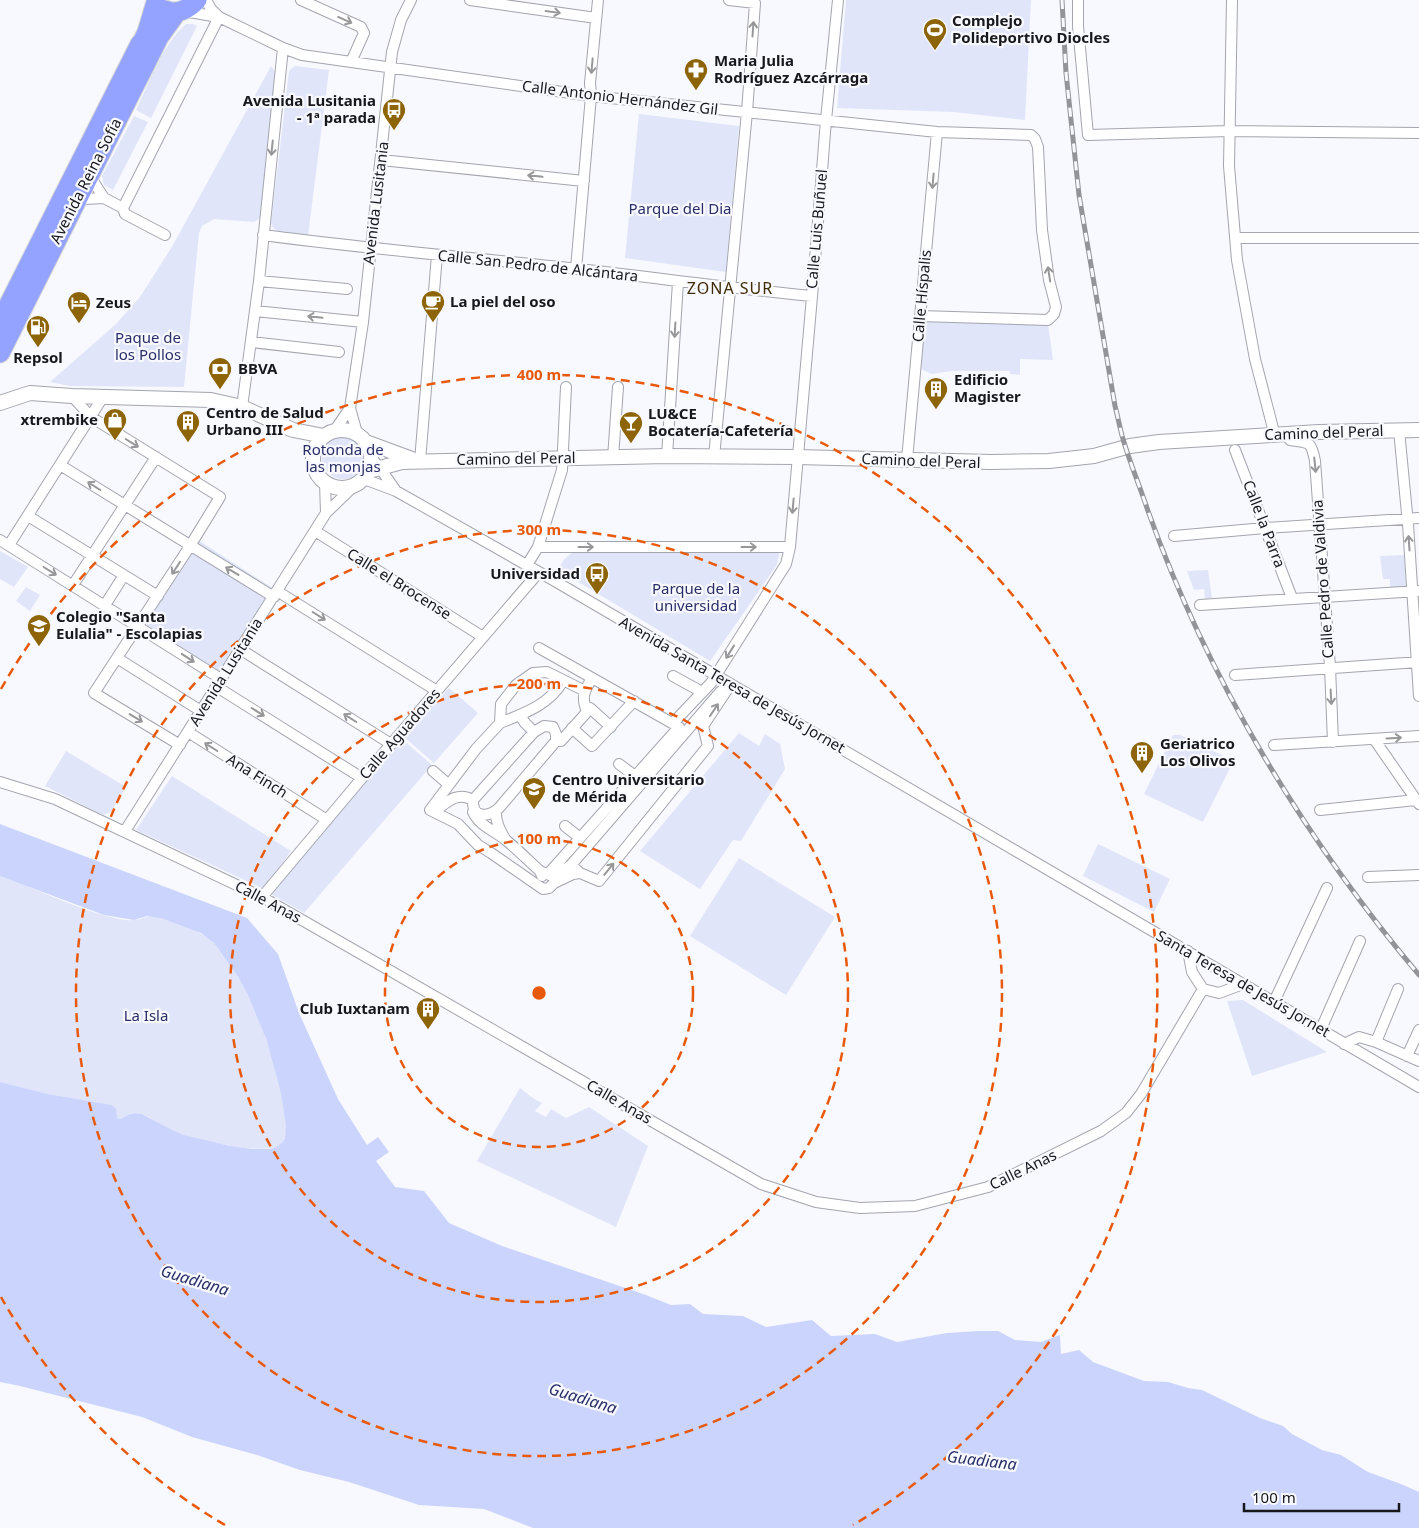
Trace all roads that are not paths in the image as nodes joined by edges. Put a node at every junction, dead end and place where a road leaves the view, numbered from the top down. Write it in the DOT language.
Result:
graph roads {
  1 [pos="206,0"];
  2 [pos="301,0"];
  3 [pos="411,0"];
  4 [pos="470,0"];
  5 [pos="598,0"];
  6 [pos="729,0"];
  7 [pos="838,0"];
  8 [pos="1078,0"];
  9 [pos="1232,0"];
  10 [pos="155,1"];
  11 [pos="185,8"];
  12 [pos="219,17"];
  13 [pos="596,18"];
  14 [pos="153,34"];
  15 [pos="282,48"];
  16 [pos="351,62"];
  17 [pos="390,68"];
  18 [pos="591,96"];
  19 [pos="747,112"];
  20 [pos="826,120"];
  21 [pos="1230,131"];
  22 [pos="937,132"];
  23 [pos="1419,133"];
  24 [pos="381,160"];
  25 [pos="93,181"];
  26 [pos="584,181"];
  27 [pos="104,198"];
  28 [pos="85,199"];
  29 [pos="123,208"];
  30 [pos="165,234"];
  31 [pos="263,235"];
  32 [pos="1236,238"];
  33 [pos="1419,238"];
  34 [pos="371,248"];
  35 [pos="437,255"];
  36 [pos="576,269"];
  37 [pos="259,280"];
  38 [pos="678,282"];
  39 [pos="730,288"];
  40 [pos="347,289"];
  41 [pos="812,296"];
  42 [pos="255,311"];
  43 [pos="920,316"];
  44 [pos="0,322"];
  45 [pos="363,322"];
  46 [pos="251,342"];
  47 [pos="0,343"];
  48 [pos="339,352"];
  49 [pos="0,353"];
  50 [pos="0,371"];
  51 [pos="566,387"];
  52 [pos="618,387"];
  53 [pos="72,396"];
  54 [pos="103,397"];
  55 [pos="16,398"];
  56 [pos="0,403"];
  57 [pos="242,407"];
  58 [pos="350,408"];
  59 [pos="0,413"];
  60 [pos="91,417"];
  61 [pos="293,430"];
  62 [pos="1399,430"];
  63 [pos="1419,430"];
  64 [pos="329,433"];
  65 [pos="1281,435"];
  66 [pos="362,438"];
  67 [pos="1235,450"];
  68 [pos="313,455"];
  69 [pos="667,456"];
  70 [pos="156,457"];
  71 [pos="714,457"];
  72 [pos="797,457"];
  73 [pos="613,458"];
  74 [pos="562,459"];
  75 [pos="907,460"];
  76 [pos="420,461"];
  77 [pos="60,465"];
  78 [pos="368,473"];
  79 [pos="325,482"];
  80 [pos="396,491"];
  81 [pos="125,505"];
  82 [pos="326,513"];
  83 [pos="28,516"];
  84 [pos="1407,518"];
  85 [pos="1419,518"];
  86 [pos="1319,525"];
  87 [pos="1265,528"];
  88 [pos="315,531"];
  89 [pos="1174,536"];
  90 [pos="4,542"];
  91 [pos="190,546"];
  92 [pos="790,547"];
  93 [pos="538,548"];
  94 [pos="92,555"];
  95 [pos="527,565"];
  96 [pos="539,572"];
  97 [pos="124,575"];
  98 [pos="73,585"];
  99 [pos="1416,591"];
  100 [pos="276,594"];
  101 [pos="158,596"];
  102 [pos="1324,597"];
  103 [pos="1292,598"];
  104 [pos="105,605"];
  105 [pos="1200,605"];
  106 [pos="138,626"];
  107 [pos="483,637"];
  108 [pos="539,648"];
  109 [pos="240,650"];
  110 [pos="117,658"];
  111 [pos="1418,662"];
  112 [pos="596,667"];
  113 [pos="1330,667"];
  114 [pos="716,675"];
  115 [pos="1235,675"];
  116 [pos="673,676"];
  117 [pos="591,678"];
  118 [pos="564,681"];
  119 [pos="219,683"];
  120 [pos="730,684"];
  121 [pos="437,691"];
  122 [pos="584,692"];
  123 [pos="702,692"];
  124 [pos="631,696"];
  125 [pos="1419,696"];
  126 [pos="201,711"];
  127 [pos="587,712"];
  128 [pos="520,715"];
  129 [pos="500,723"];
  130 [pos="673,723"];
  131 [pos="611,727"];
  132 [pos="572,728"];
  133 [pos="690,728"];
  134 [pos="188,732"];
  135 [pos="534,732"];
  136 [pos="704,732"];
  137 [pos="1419,736"];
  138 [pos="1374,739"];
  139 [pos="556,741"];
  140 [pos="1333,742"];
  141 [pos="391,744"];
  142 [pos="180,745"];
  143 [pos="1274,745"];
  144 [pos="620,764"];
  145 [pos="433,771"];
  146 [pos="635,776"];
  147 [pos="362,778"];
  148 [pos="0,782"];
  149 [pos="448,784"];
  150 [pos="473,802"];
  151 [pos="1417,802"];
  152 [pos="1320,810"];
  153 [pos="496,811"];
  154 [pos="434,812"];
  155 [pos="326,820"];
  156 [pos="565,826"];
  157 [pos="125,831"];
  158 [pos="580,838"];
  159 [pos="505,839"];
  160 [pos="572,865"];
  161 [pos="544,873"];
  162 [pos="580,873"];
  163 [pos="1419,874"];
  164 [pos="1368,878"];
  165 [pos="1067,881"];
  166 [pos="553,884"];
  167 [pos="1327,888"];
  168 [pos="262,897"];
  169 [pos="1360,941"];
  170 [pos="1188,951"];
  171 [pos="1243,984"];
  172 [pos="1398,988"];
  173 [pos="1203,989"];
  174 [pos="1274,1002"];
  175 [pos="1321,1029"];
  176 [pos="1419,1030"];
  177 [pos="1376,1042"];
  178 [pos="1344,1044"];
  179 [pos="1407,1056"];
  180 [pos="1419,1061"];
  181 [pos="1419,1087"];
  1 -- 12 [label="street, Calle Antonio Hernández Gil"];
  2 -- 16 [label="street, one-way"];
  3 -- 17 [label="street, Avenida Lusitania"];
  4 -- 13 [label="street, one-way"];
  5 -- 13 [label="street"];
  19 -- 6 [label="street, one-way"];
  7 -- 20 [label="street, Calle Luis Buñuel"];
  8 -- 21 [label="street"];
  9 -- 21 [label="street"];
  10 -- 11 [label="highway"];
  10 -- 14 [label="highway, Avenida Reina Sofía"];
  11 -- 12 [label="street, Calle Antonio Hernández Gil"];
  11 -- 14 [label="highway, Avenida Reina Sofía"];
  12 -- 15 [label="street, Calle Antonio Hernández Gil"];
  12 -- 29 [label="street"];
  13 -- 18 [label="street, one-way"];
  14 -- 25 [label="highway"];
  14 -- 44 [label="highway"];
  14 -- 47 [label="highway, Avenida Reina Sofía"];
  14 -- 49 [label="highway, Avenida Reina Sofía"];
  15 -- 16 [label="street, Calle Antonio Hernández Gil"];
  15 -- 31 [label="street, one-way"];
  16 -- 17 [label="street, Calle Antonio Hernández Gil"];
  17 -- 18 [label="street, Calle Antonio Hernández Gil"];
  17 -- 24 [label="street, Avenida Lusitania"];
  18 -- 19 [label="street, Calle Antonio Hernández Gil"];
  18 -- 26 [label="street"];
  19 -- 20 [label="street, Calle Antonio Hernández Gil"];
  19 -- 39 [label="street"];
  20 -- 22 [label="street, Calle Antonio Hernández Gil"];
  20 -- 41 [label="street, Calle Luis Buñuel"];
  21 -- 23 [label="street"];
  21 -- 32 [label="street"];
  22 -- 43 [label="street, Calle Híspalis, one-way"];
  43 -- 22 [label="street, Calle Antonio Hernández Gil, one-way"];
  26 -- 24 [label="street, one-way"];
  24 -- 34 [label="street, Avenida Lusitania"];
  25 -- 27 [label="street, Avenida Reina Sofía"];
  25 -- 28 [label="highway"];
  26 -- 36 [label="street"];
  27 -- 28 [label="street, Avenida Reina Sofía"];
  27 -- 29 [label="street, Avenida Reina Sofía"];
  28 -- 50 [label="highway"];
  29 -- 30 [label="street, Avenida Reina Sofía"];
  31 -- 34 [label="street, Calle San Pedro de Alcántara"];
  31 -- 37 [label="street"];
  32 -- 33 [label="street"];
  32 -- 65 [label="street"];
  34 -- 35 [label="street, Calle San Pedro de Alcántara"];
  34 -- 45 [label="street, Avenida Lusitania"];
  35 -- 36 [label="street, Calle San Pedro de Alcántara"];
  35 -- 76 [label="street"];
  36 -- 38 [label="street, Calle San Pedro de Alcántara"];
  37 -- 40 [label="street"];
  37 -- 42 [label="street"];
  38 -- 39 [label="street, Calle San Pedro de Alcántara"];
  38 -- 69 [label="street, one-way"];
  39 -- 41 [label="street, Calle San Pedro de Alcántara"];
  39 -- 71 [label="street"];
  41 -- 72 [label="street, Calle Luis Buñuel"];
  45 -- 42 [label="street, one-way"];
  42 -- 46 [label="street"];
  43 -- 75 [label="street, Calle Híspalis"];
  45 -- 58 [label="street, Avenida Lusitania"];
  46 -- 48 [label="street"];
  46 -- 57 [label="street"];
  51 -- 74 [label="street"];
  52 -- 73 [label="street"];
  53 -- 54 [label="street"];
  53 -- 55 [label="street"];
  53 -- 60 [label="street"];
  54 -- 57 [label="street"];
  54 -- 60 [label="street"];
  55 -- 56 [label="street"];
  55 -- 59 [label="street"];
  57 -- 61 [label="street"];
  58 -- 64 [label="street, Avenida Lusitania"];
  58 -- 66 [label="street, Avenida Lusitania"];
  60 -- 70 [label="street, one-way"];
  60 -- 77 [label="street"];
  61 -- 64 [label="street"];
  61 -- 68 [label="street"];
  62 -- 63 [label="street, Camino del Peral"];
  62 -- 65 [label="street, Camino del Peral"];
  62 -- 84 [label="street"];
  64 -- 66 [label="street"];
  64 -- 68 [label="street"];
  65 -- 75 [label="street, Camino del Peral"];
  65 -- 86 [label="street, Calle Pedro de Valdivia, one-way"];
  66 -- 76 [label="street, Camino del Peral"];
  66 -- 78 [label="street"];
  67 -- 87 [label="street, Calle la Parra"];
  68 -- 79 [label="street"];
  69 -- 71 [label="street, Camino del Peral"];
  69 -- 73 [label="street, Camino del Peral"];
  70 -- 81 [label="street"];
  70 -- 91 [label="street"];
  71 -- 72 [label="street, Camino del Peral"];
  72 -- 75 [label="street, Camino del Peral"];
  72 -- 92 [label="street, Calle Luis Buñuel, one-way"];
  73 -- 74 [label="street, Camino del Peral"];
  74 -- 76 [label="street, Camino del Peral"];
  74 -- 93 [label="street"];
  76 -- 78 [label="street, Camino del Peral"];
  81 -- 77 [label="street, one-way"];
  77 -- 83 [label="street"];
  78 -- 79 [label="street"];
  78 -- 80 [label="street, Avenida Santa Teresa de Jesús Jornet"];
  78 -- 80 [label="street, Avenida Santa Teresa de Jesús Jornet"];
  78 -- 82 [label="street, Avenida Lusitania"];
  79 -- 82 [label="street"];
  80 -- 95 [label="street, Avenida Santa Teresa de Jesús Jornet"];
  81 -- 91 [label="street"];
  81 -- 94 [label="street"];
  82 -- 88 [label="street, Avenida Lusitania"];
  83 -- 90 [label="street"];
  83 -- 94 [label="street"];
  84 -- 85 [label="street"];
  84 -- 86 [label="street"];
  99 -- 84 [label="street, one-way"];
  86 -- 87 [label="street"];
  86 -- 102 [label="street, Calle Pedro de Valdivia"];
  87 -- 89 [label="street"];
  87 -- 103 [label="street, Calle la Parra"];
  88 -- 100 [label="street, Avenida Lusitania"];
  88 -- 107 [label="street, Calle el Brocense"];
  90 -- 98 [label="street, one-way"];
  100 -- 91 [label="street, one-way"];
  91 -- 101 [label="street, one-way"];
  93 -- 92 [label="street, one-way"];
  92 -- 114 [label="street, Calle Luis Buñuel, one-way"];
  93 -- 95 [label="street"];
  94 -- 97 [label="street"];
  94 -- 98 [label="street"];
  95 -- 96 [label="street, Avenida Santa Teresa de Jesús Jornet"];
  96 -- 107 [label="street, Calle Aguadores"];
  96 -- 114 [label="street, Avenida Santa Teresa de Jesús Jornet"];
  97 -- 101 [label="street"];
  97 -- 104 [label="street"];
  98 -- 104 [label="street"];
  99 -- 102 [label="street"];
  99 -- 111 [label="street"];
  100 -- 109 [label="street, Avenida Lusitania"];
  100 -- 121 [label="street, one-way"];
  101 -- 106 [label="street"];
  102 -- 103 [label="street"];
  102 -- 113 [label="street, Calle Pedro de Valdivia"];
  103 -- 105 [label="street"];
  104 -- 106 [label="street"];
  106 -- 110 [label="street"];
  106 -- 119 [label="street, one-way"];
  107 -- 121 [label="street, Calle Aguadores"];
  108 -- 117 [label="street"];
  109 -- 119 [label="street, Avenida Lusitania"];
  141 -- 109 [label="street, one-way"];
  110 -- 126 [label="street"];
  110 -- 142 [label="street, one-way"];
  111 -- 113 [label="street"];
  111 -- 125 [label="street"];
  112 -- 117 [label="street"];
  113 -- 115 [label="street"];
  113 -- 140 [label="street, Calle Pedro de Valdivia, one-way"];
  114 -- 120 [label="street, Avenida Santa Teresa de Jesús Jornet"];
  114 -- 123 [label="street, Calle Luis Buñuel"];
  116 -- 123 [label="street"];
  117 -- 122 [label="street"];
  117 -- 124 [label="street"];
  118 -- 122 [label="street"];
  118 -- 128 [label="street"];
  118 -- 129 [label="street"];
  119 -- 126 [label="street, Avenida Lusitania"];
  119 -- 147 [label="street, one-way"];
  120 -- 133 [label="street"];
  136 -- 120 [label="street, one-way"];
  120 -- 165 [label="street, Avenida Santa Teresa de Jesús Jornet"];
  121 -- 141 [label="street, Calle Aguadores"];
  122 -- 127 [label="street"];
  123 -- 130 [label="street, Calle Luis Buñuel"];
  124 -- 130 [label="street"];
  124 -- 131 [label="street"];
  126 -- 134 [label="street, Avenida Lusitania"];
  127 -- 131 [label="street"];
  127 -- 132 [label="street"];
  128 -- 129 [label="street"];
  128 -- 135 [label="street"];
  129 -- 149 [label="street"];
  130 -- 146 [label="street"];
  131 -- 132 [label="street"];
  132 -- 139 [label="street"];
  133 -- 136 [label="street"];
  133 -- 160 [label="street"];
  134 -- 142 [label="street, Avenida Lusitania"];
  155 -- 134 [label="street, Ana Finch, one-way"];
  135 -- 139 [label="street"];
  135 -- 150 [label="street"];
  162 -- 136 [label="street, one-way"];
  138 -- 137 [label="street, one-way"];
  138 -- 140 [label="street"];
  138 -- 151 [label="street"];
  139 -- 153 [label="street"];
  140 -- 143 [label="street"];
  141 -- 147 [label="street, Calle Aguadores"];
  142 -- 157 [label="street, Avenida Lusitania"];
  144 -- 146 [label="street"];
  145 -- 149 [label="street"];
  146 -- 158 [label="street"];
  147 -- 155 [label="street, Calle Aguadores"];
  148 -- 157 [label="street, Calle Anas"];
  149 -- 154 [label="street"];
  150 -- 153 [label="street"];
  150 -- 154 [label="street"];
  150 -- 159 [label="street"];
  151 -- 152 [label="street"];
  153 -- 159 [label="street"];
  154 -- 166 [label="street"];
  155 -- 168 [label="street, Calle Aguadores"];
  156 -- 158 [label="street"];
  157 -- 168 [label="street, Calle Anas"];
  158 -- 161 [label="street"];
  159 -- 161 [label="street"];
  160 -- 161 [label="street"];
  160 -- 162 [label="street"];
  161 -- 166 [label="street"];
  162 -- 166 [label="street"];
  163 -- 164 [label="street"];
  165 -- 170 [label="street, Santa Teresa de Jesús Jornet"];
  167 -- 174 [label="street"];
  168 -- 173 [label="street, Calle Anas"];
  169 -- 175 [label="street"];
  170 -- 171 [label="street, Santa Teresa de Jesús Jornet"];
  170 -- 173 [label="street"];
  171 -- 173 [label="street"];
  171 -- 174 [label="street, Santa Teresa de Jesús Jornet"];
  172 -- 177 [label="street"];
  174 -- 175 [label="street, Santa Teresa de Jesús Jornet"];
  175 -- 178 [label="street, Santa Teresa de Jesús Jornet"];
  176 -- 179 [label="street"];
  177 -- 178 [label="street"];
  177 -- 179 [label="street"];
  178 -- 181 [label="street, Santa Teresa de Jesús Jornet"];
  179 -- 180 [label="street"];
}
